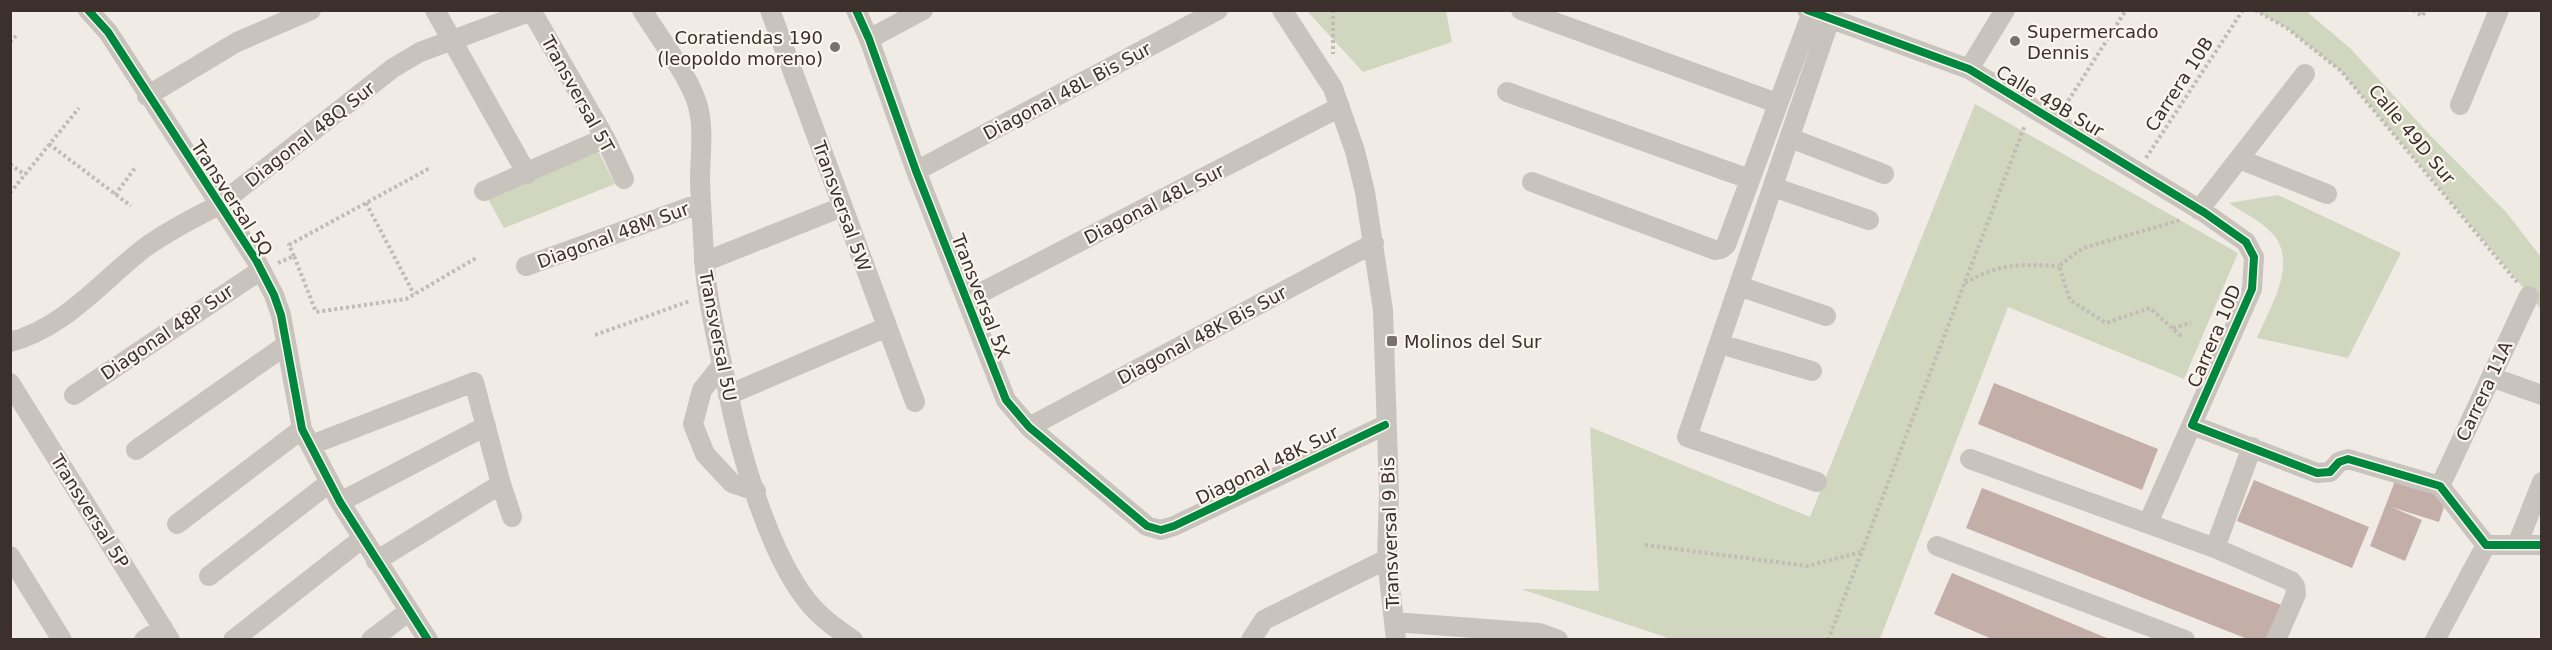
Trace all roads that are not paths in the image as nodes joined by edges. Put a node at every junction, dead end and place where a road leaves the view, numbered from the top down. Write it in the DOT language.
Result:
graph roads {
  1 [pos="88,10"];
  2 [pos="311,10"];
  3 [pos="435,10"];
  4 [pos="642,10"];
  5 [pos="770,10"];
  6 [pos="856,10"];
  7 [pos="923,10"];
  8 [pos="1218,10"];
  9 [pos="1282,10"];
  10 [pos="1521,10"];
  11 [pos="2005,10"];
  12 [pos="2499,10"];
  13 [pos="532,11"];
  14 [pos="1816,14"];
  15 [pos="869,39"];
  16 [pos="453,41"];
  17 [pos="1969,69"];
  18 [pos="2305,74"];
  19 [pos="1507,92"];
  20 [pos="147,96"];
  21 [pos="1777,103"];
  22 [pos="2460,105"];
  23 [pos="1340,107"];
  24 [pos="605,138"];
  25 [pos="1790,138"];
  26 [pos="2239,159"];
  27 [pos="916,171"];
  28 [pos="527,174"];
  29 [pos="1884,174"];
  30 [pos="624,178"];
  31 [pos="1749,179"];
  32 [pos="1532,182"];
  33 [pos="1773,187"];
  34 [pos="483,191"];
  35 [pos="2327,194"];
  36 [pos="701,203"];
  37 [pos="219,205"];
  38 [pos="842,207"];
  39 [pos="2202,212"];
  40 [pos="1869,220"];
  41 [pos="1374,243"];
  42 [pos="2254,257"];
  43 [pos="704,262"];
  44 [pos="526,266"];
  45 [pos="261,270"];
  46 [pos="1739,286"];
  47 [pos="2529,296"];
  48 [pos="967,300"];
  49 [pos="1826,316"];
  50 [pos="887,327"];
  51 [pos="10,342"];
  52 [pos="1720,344"];
  53 [pos="286,345"];
  54 [pos="721,366"];
  55 [pos="1812,371"];
  56 [pos="2491,377"];
  57 [pos="10,383"];
  58 [pos="74,395"];
  59 [pos="728,395"];
  60 [pos="2541,395"];
  61 [pos="915,402"];
  62 [pos="1385,425"];
  63 [pos="2192,425"];
  64 [pos="486,426"];
  65 [pos="1029,427"];
  66 [pos="306,437"];
  67 [pos="2252,447"];
  68 [pos="136,450"];
  69 [pos="1970,459"];
  70 [pos="1817,482"];
  71 [pos="2541,482"];
  72 [pos="329,483"];
  73 [pos="501,484"];
  74 [pos="2440,486"];
  75 [pos="756,491"];
  76 [pos="340,502"];
  77 [pos="512,517"];
  78 [pos="2148,523"];
  79 [pos="177,524"];
  80 [pos="1161,530"];
  81 [pos="363,538"];
  82 [pos="2486,545"];
  83 [pos="2517,545"];
  84 [pos="2541,545"];
  85 [pos="1937,546"];
  86 [pos="2215,548"];
  87 [pos="10,556"];
  88 [pos="1387,559"];
  89 [pos="376,561"];
  90 [pos="208,576"];
  91 [pos="409,611"];
  92 [pos="1395,631"];
  93 [pos="167,634"];
  94 [pos="62,639"];
  95 [pos="144,639"];
  96 [pos="233,639"];
  97 [pos="371,639"];
  98 [pos="428,639"];
  99 [pos="853,639"];
  100 [pos="1251,639"];
  101 [pos="1558,639"];
  102 [pos="2186,639"];
  103 [pos="2276,639"];
  104 [pos="2435,639"];
  1 -- 20 [label="street, Transversal 5Q"];
  2 -- 20 [label="street"];
  3 -- 16 [label="street"];
  4 -- 36 [label="street, Transversal 5U"];
  5 -- 38 [label="street, Transversal 5W"];
  6 -- 15 [label="street, Transversal 5X"];
  7 -- 15 [label="street"];
  8 -- 27 [label="street, Diagonal 48L Bis Sur"];
  9 -- 23 [label="street, Transversal 9 Bis"];
  10 -- 21 [label="street"];
  11 -- 17 [label="street"];
  12 -- 22 [label="street"];
  13 -- 16 [label="street, Diagonal 48Q Sur"];
  13 -- 24 [label="street, Transversal 5T"];
  14 -- 17 [label="street, Calle 49B Sur"];
  14 -- 21 [label="street"];
  14 -- 25 [label="street"];
  15 -- 27 [label="street, Transversal 5X"];
  16 -- 28 [label="street"];
  16 -- 37 [label="street, Diagonal 48Q Sur"];
  17 -- 39 [label="street, Calle 49B Sur"];
  18 -- 26 [label="street"];
  19 -- 31 [label="street"];
  20 -- 37 [label="street, Transversal 5Q"];
  21 -- 31 [label="street"];
  23 -- 41 [label="street, Transversal 9 Bis"];
  23 -- 48 [label="street, Diagonal 48L Sur"];
  24 -- 28 [label="street"];
  24 -- 30 [label="street, Transversal 5T"];
  25 -- 29 [label="street"];
  25 -- 33 [label="street"];
  26 -- 35 [label="street"];
  26 -- 39 [label="street"];
  27 -- 48 [label="street, Transversal 5X"];
  28 -- 34 [label="street"];
  31 -- 32 [label="street"];
  33 -- 40 [label="street"];
  33 -- 46 [label="street"];
  36 -- 43 [label="street, Transversal 5U"];
  36 -- 44 [label="street, Diagonal 48M Sur"];
  37 -- 45 [label="street, Transversal 5Q"];
  37 -- 51 [label="street, Diagonal 48Q Sur"];
  38 -- 43 [label="street"];
  38 -- 50 [label="street, Transversal 5W"];
  39 -- 42 [label="street, Calle 49B Sur"];
  41 -- 62 [label="street, Transversal 9 Bis"];
  41 -- 65 [label="street, Diagonal 48K Bis Sur"];
  42 -- 63 [label="street, Carrera 10D"];
  43 -- 54 [label="street, Transversal 5U"];
  45 -- 53 [label="street, Transversal 5Q"];
  45 -- 58 [label="street, Diagonal 48P Sur"];
  46 -- 49 [label="street"];
  46 -- 52 [label="street"];
  47 -- 56 [label="street, Carrera 11A"];
  48 -- 65 [label="street, Transversal 5X"];
  50 -- 59 [label="street"];
  50 -- 61 [label="street, Transversal 5W"];
  52 -- 55 [label="street"];
  52 -- 70 [label="street"];
  53 -- 66 [label="street, Transversal 5Q"];
  53 -- 68 [label="street"];
  54 -- 59 [label="street, Transversal 5U"];
  54 -- 75 [label="street"];
  56 -- 60 [label="street"];
  56 -- 74 [label="street, Carrera 11A"];
  57 -- 93 [label="street, Transversal 5P"];
  59 -- 75 [label="street, Transversal 5U"];
  62 -- 80 [label="street, Diagonal 48K Sur"];
  62 -- 88 [label="street, Transversal 9 Bis"];
  63 -- 67 [label="street"];
  63 -- 78 [label="street, Carrera 10D"];
  64 -- 66 [label="street"];
  64 -- 73 [label="street"];
  64 -- 76 [label="street"];
  65 -- 80 [label="street, Transversal 5X"];
  66 -- 72 [label="street, Transversal 5Q"];
  66 -- 79 [label="street"];
  67 -- 74 [label="street"];
  67 -- 86 [label="street"];
  69 -- 78 [label="street"];
  71 -- 83 [label="street"];
  72 -- 76 [label="street, Transversal 5Q"];
  72 -- 90 [label="street"];
  73 -- 77 [label="street"];
  73 -- 89 [label="street"];
  74 -- 82 [label="street"];
  75 -- 99 [label="street, Transversal 5U"];
  76 -- 81 [label="street, Transversal 5Q"];
  78 -- 86 [label="street"];
  81 -- 89 [label="street, Transversal 5Q"];
  81 -- 96 [label="street"];
  82 -- 83 [label="street"];
  82 -- 104 [label="street"];
  83 -- 84 [label="street"];
  85 -- 102 [label="street"];
  86 -- 103 [label="street"];
  87 -- 94 [label="street"];
  88 -- 92 [label="street, Transversal 9 Bis"];
  88 -- 100 [label="street"];
  89 -- 91 [label="street, Transversal 5Q"];
  91 -- 97 [label="street"];
  91 -- 98 [label="street, Transversal 5Q"];
  92 -- 101 [label="street"];
  93 -- 95 [label="street"];
}
